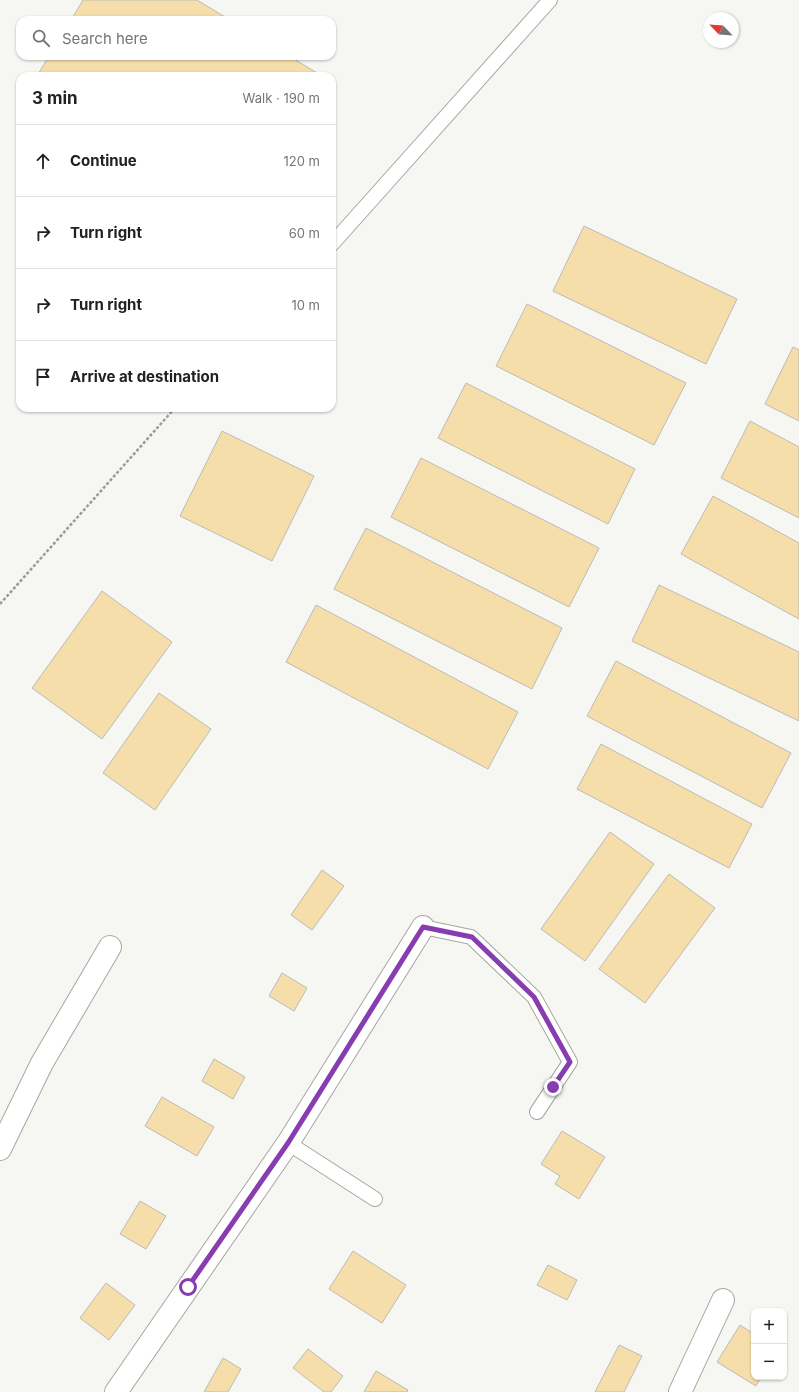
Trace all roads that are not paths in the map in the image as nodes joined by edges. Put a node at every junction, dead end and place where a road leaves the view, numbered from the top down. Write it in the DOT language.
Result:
graph roads {
  1 [pos="550,0"];
  2 [pos="336,240"];
  3 [pos="423,927"];
  4 [pos="110,946"];
  5 [pos="537,1112"];
  6 [pos="288,1143"];
  7 [pos="0,1149"];
  8 [pos="375,1199"];
  9 [pos="723,1300"];
  10 [pos="116,1392"];
  11 [pos="680,1392"];
  1 -- 2 [label="lane"];
  3 -- 5 [label="lane"];
  3 -- 6 [label="street"];
  4 -- 7 [label="street"];
  6 -- 8 [label="lane"];
  6 -- 10 [label="street"];
  9 -- 11 [label="street"];
}
